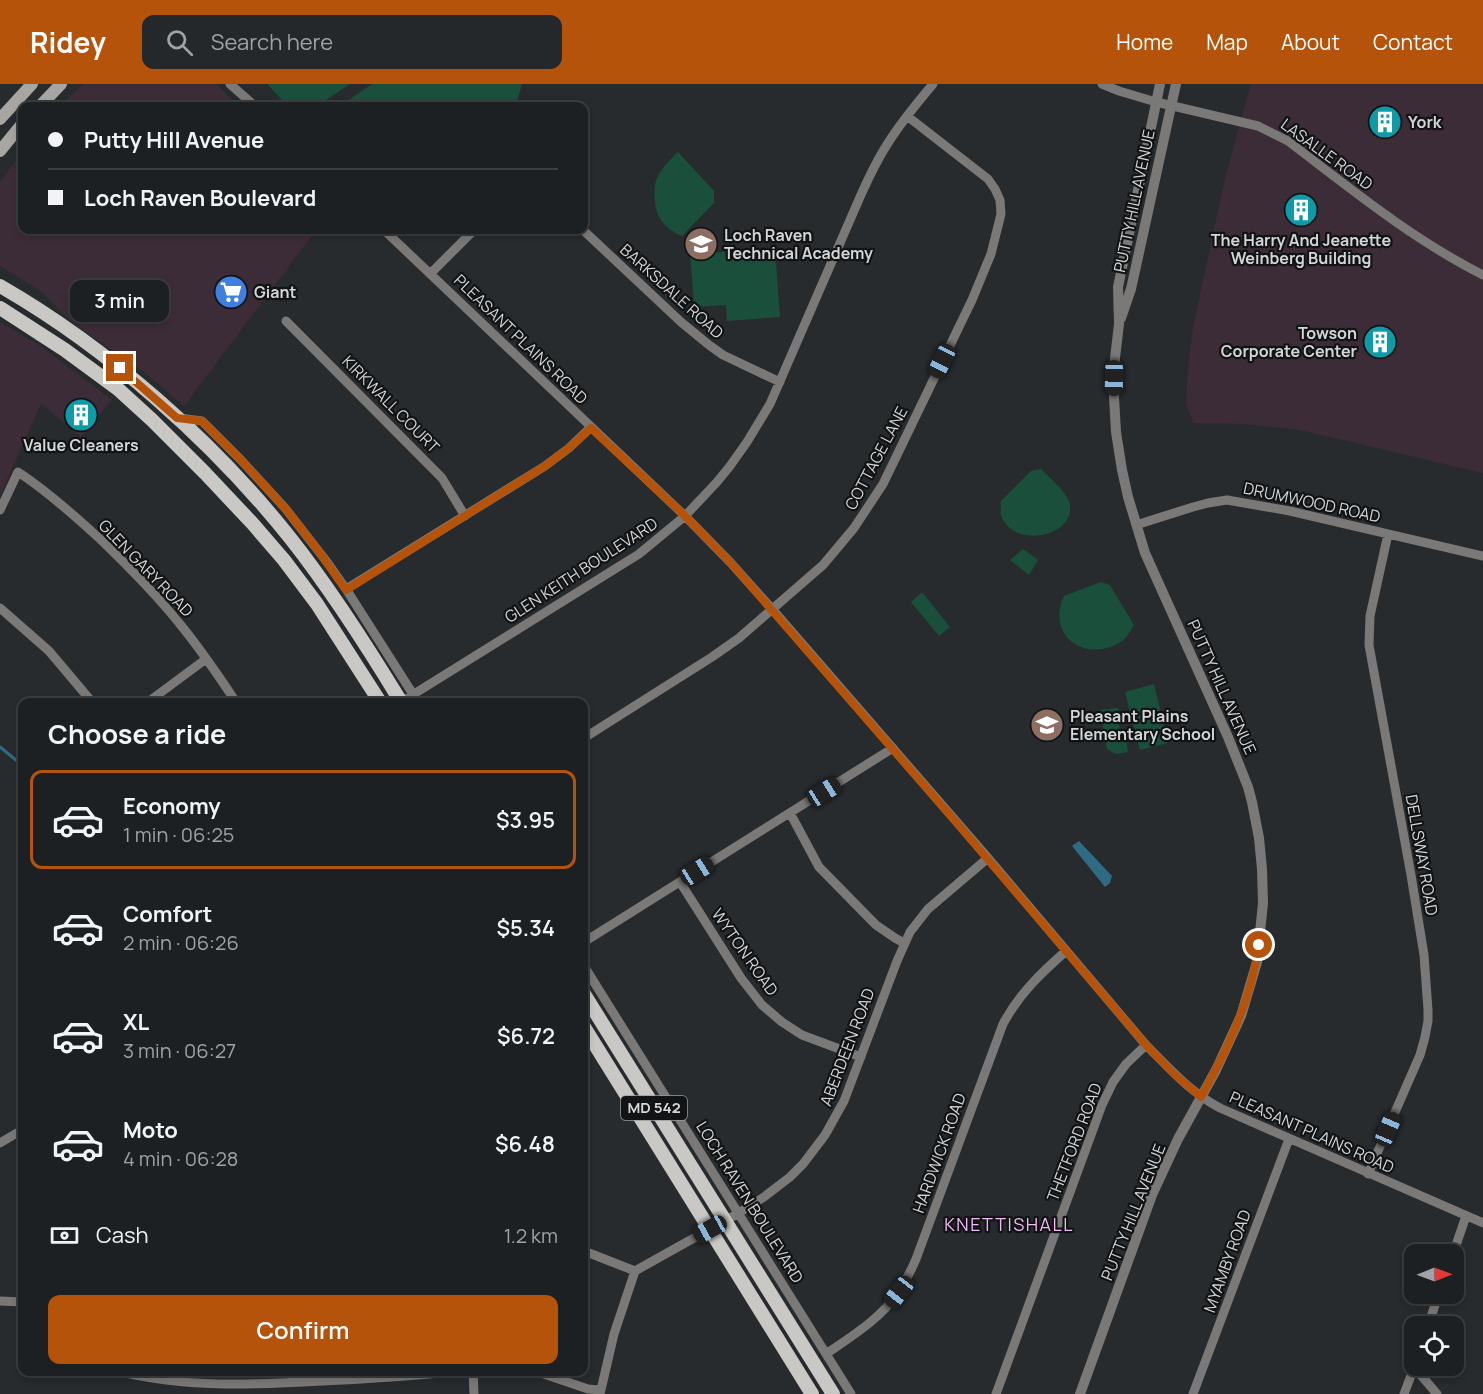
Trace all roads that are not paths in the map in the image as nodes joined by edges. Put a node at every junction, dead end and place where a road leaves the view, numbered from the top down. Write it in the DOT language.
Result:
graph roads {
  1 [pos="32,84"];
  2 [pos="61,84"];
  3 [pos="230,84"];
  4 [pos="933,84"];
  5 [pos="1102,84"];
  6 [pos="1160,84"];
  7 [pos="1176,84"];
  8 [pos="44,102"];
  9 [pos="250,102"];
  10 [pos="1156,102"];
  11 [pos="1171,105"];
  12 [pos="907,116"];
  13 [pos="0,119"];
  14 [pos="18,129"];
  15 [pos="0,151"];
  16 [pos="388,234"];
  17 [pos="470,234"];
  18 [pos="587,234"];
  19 [pos="430,274"];
  20 [pos="1483,274"];
  21 [pos="0,286"];
  22 [pos="0,308"];
  23 [pos="286,321"];
  24 [pos="1119,324"];
  25 [pos="780,382"];
  26 [pos="177,418"];
  27 [pos="591,428"];
  28 [pos="0,510"];
  29 [pos="465,516"];
  30 [pos="685,516"];
  31 [pos="1136,525"];
  32 [pos="1388,534"];
  33 [pos="1483,556"];
  34 [pos="346,590"];
  35 [pos="0,608"];
  36 [pos="773,610"];
  37 [pos="206,659"];
  38 [pos="89,698"];
  39 [pos="153,698"];
  40 [pos="233,698"];
  41 [pos="378,698"];
  42 [pos="406,698"];
  43 [pos="406,698"];
  44 [pos="410,698"];
  45 [pos="588,735"];
  46 [pos="893,748"];
  47 [pos="790,813"];
  48 [pos="988,858"];
  49 [pos="680,882"];
  50 [pos="588,940"];
  51 [pos="904,943"];
  52 [pos="1066,951"];
  53 [pos="588,972"];
  54 [pos="588,1000"];
  55 [pos="588,1033"];
  56 [pos="1146,1045"];
  57 [pos="861,1057"];
  58 [pos="1201,1097"];
  59 [pos="18,1132"];
  60 [pos="1288,1138"];
  61 [pos="0,1143"];
  62 [pos="1368,1174"];
  63 [pos="737,1214"];
  64 [pos="1466,1216"];
  65 [pos="725,1221"];
  66 [pos="1483,1223"];
  67 [pos="710,1229"];
  68 [pos="1456,1244"];
  69 [pos="588,1253"];
  70 [pos="635,1271"];
  71 [pos="0,1301"];
  72 [pos="18,1302"];
  73 [pos="826,1354"];
  74 [pos="143,1376"];
  75 [pos="416,1376"];
  76 [pos="473,1376"];
  77 [pos="550,1376"];
  78 [pos="1410,1376"];
  79 [pos="1422,1376"];
  80 [pos="600,1392"];
  81 [pos="474,1394"];
  82 [pos="812,1394"];
  83 [pos="832,1394"];
  84 [pos="851,1394"];
  85 [pos="996,1394"];
  86 [pos="1080,1394"];
  87 [pos="1193,1394"];
  88 [pos="1404,1394"];
  89 [pos="1437,1394"];
  1 -- 13 [label="main road"];
  2 -- 8 [label="main road"];
  3 -- 9 [label="street"];
  4 -- 12 [label="street, GLEN KEITH BOULEVARD"];
  5 -- 10 [label="street, LASALLE ROAD"];
  6 -- 10 [label="street, PUTTY HILL AVENUE"];
  7 -- 11 [label="street, PUTTY HILL AVENUE"];
  10 -- 11 [label="street, LASALLE ROAD"];
  10 -- 24 [label="street, PUTTY HILL AVENUE"];
  11 -- 20 [label="street, LASALLE ROAD"];
  11 -- 24 [label="street, PUTTY HILL AVENUE"];
  12 -- 25 [label="street, GLEN KEITH BOULEVARD"];
  12 -- 36 [label="street, COTTAGE LANE"];
  14 -- 15 [label="main road"];
  16 -- 19 [label="street, PLEASANT PLAINS ROAD"];
  17 -- 19 [label="street"];
  18 -- 25 [label="street, BARKSDALE ROAD"];
  19 -- 27 [label="street, PLEASANT PLAINS ROAD"];
  21 -- 26 [label="main road"];
  22 -- 41 [label="main road"];
  23 -- 29 [label="street, KIRKWALL COURT"];
  24 -- 31 [label="street, PUTTY HILL AVENUE"];
  25 -- 30 [label="street, GLEN KEITH BOULEVARD"];
  26 -- 34 [label="street"];
  26 -- 42 [label="main road"];
  27 -- 29 [label="street"];
  27 -- 30 [label="street, PLEASANT PLAINS ROAD"];
  28 -- 37 [label="street, GLEN GARY ROAD"];
  29 -- 34 [label="street"];
  30 -- 36 [label="street, PLEASANT PLAINS ROAD"];
  30 -- 44 [label="street, GLEN KEITH BOULEVARD"];
  31 -- 32 [label="street, DRUMWOOD ROAD"];
  31 -- 58 [label="street, PUTTY HILL AVENUE"];
  32 -- 33 [label="street, DRUMWOOD ROAD"];
  32 -- 62 [label="street, DELLSWAY ROAD"];
  34 -- 43 [label="street"];
  35 -- 38 [label="street"];
  36 -- 45 [label="street, COTTAGE LANE"];
  36 -- 46 [label="street, PLEASANT PLAINS ROAD"];
  37 -- 39 [label="street"];
  37 -- 40 [label="street, GLEN GARY ROAD"];
  46 -- 47 [label="street"];
  46 -- 48 [label="street, PLEASANT PLAINS ROAD"];
  47 -- 49 [label="street"];
  47 -- 51 [label="street"];
  48 -- 51 [label="street, ABERDEEN ROAD"];
  48 -- 52 [label="street, PLEASANT PLAINS ROAD"];
  49 -- 50 [label="street"];
  49 -- 57 [label="street, WYTON ROAD"];
  51 -- 57 [label="street, ABERDEEN ROAD"];
  52 -- 56 [label="street, PLEASANT PLAINS ROAD"];
  52 -- 73 [label="street, HARDWICK ROAD"];
  53 -- 63 [label="street, LOCH RAVEN BOULEVARD"];
  54 -- 65 [label="main road, LOCH RAVEN BOULEVARD / MD 542"];
  55 -- 67 [label="main road, MD 542"];
  56 -- 58 [label="street, PLEASANT PLAINS ROAD"];
  56 -- 85 [label="street, THETFORD ROAD"];
  57 -- 63 [label="street, ABERDEEN ROAD"];
  58 -- 60 [label="street, PLEASANT PLAINS ROAD"];
  58 -- 86 [label="street, PUTTY HILL AVENUE"];
  59 -- 61 [label="street"];
  60 -- 62 [label="street, PLEASANT PLAINS ROAD"];
  60 -- 87 [label="street, MYAMBY ROAD"];
  62 -- 64 [label="street, PLEASANT PLAINS ROAD"];
  63 -- 65 [label="street, ABERDEEN ROAD"];
  63 -- 73 [label="street, LOCH RAVEN BOULEVARD"];
  64 -- 66 [label="street, PLEASANT PLAINS ROAD"];
  64 -- 68 [label="street"];
  65 -- 67 [label="street, ABERDEEN ROAD"];
  65 -- 83 [label="main road, LOCH RAVEN BOULEVARD / MD 542"];
  67 -- 70 [label="street, ABERDEEN ROAD"];
  67 -- 82 [label="main road, MD 542"];
  69 -- 70 [label="street"];
  70 -- 80 [label="street"];
  71 -- 72 [label="street"];
  73 -- 84 [label="street, LOCH RAVEN BOULEVARD"];
  74 -- 75 [label="street"];
  76 -- 81 [label="street"];
  77 -- 80 [label="street"];
  78 -- 88 [label="street"];
  79 -- 89 [label="street"];
}
